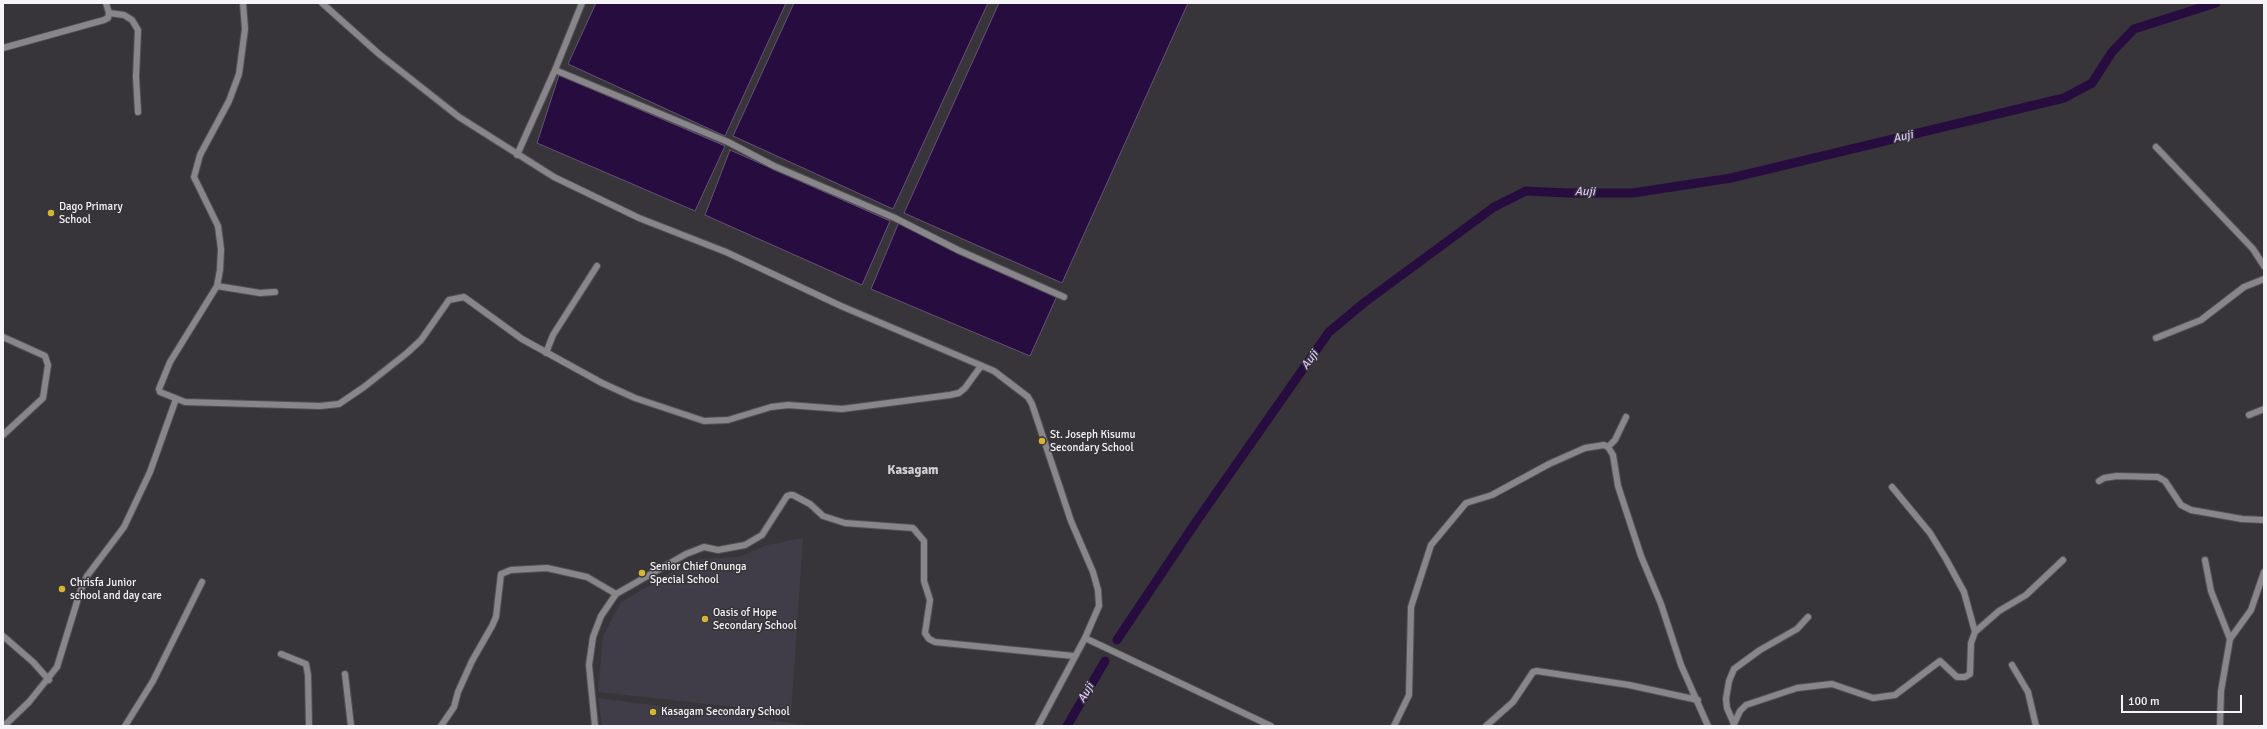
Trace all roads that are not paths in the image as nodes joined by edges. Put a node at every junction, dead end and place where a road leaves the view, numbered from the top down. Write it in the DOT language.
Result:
graph roads {
  1 [pos="106,3"];
  2 [pos="243,3"];
  3 [pos="322,3"];
  4 [pos="582,3"];
  5 [pos="109,12"];
  6 [pos="3,48"];
  7 [pos="555,70"];
  8 [pos="138,112"];
  9 [pos="2156,147"];
  10 [pos="517,155"];
  11 [pos="597,266"];
  12 [pos="2264,266"];
  13 [pos="2264,279"];
  14 [pos="217,286"];
  15 [pos="275,292"];
  16 [pos="1064,297"];
  17 [pos="3,337"];
  18 [pos="2156,338"];
  19 [pos="546,353"];
  20 [pos="981,366"];
  21 [pos="176,400"];
  22 [pos="2264,409"];
  23 [pos="2249,415"];
  24 [pos="1626,417"];
  25 [pos="3,435"];
  26 [pos="1608,447"];
  27 [pos="2099,482"];
  28 [pos="1892,486"];
  29 [pos="2264,520"];
  30 [pos="2063,560"];
  31 [pos="2205,560"];
  32 [pos="2264,572"];
  33 [pos="202,582"];
  34 [pos="616,594"];
  35 [pos="1808,617"];
  36 [pos="1975,632"];
  37 [pos="3,636"];
  38 [pos="1085,638"];
  39 [pos="2230,639"];
  40 [pos="281,654"];
  41 [pos="1074,656"];
  42 [pos="2012,665"];
  43 [pos="345,674"];
  44 [pos="49,680"];
  45 [pos="1698,700"];
  46 [pos="1734,725"];
  47 [pos="4,726"];
  48 [pos="126,726"];
  49 [pos="310,726"];
  50 [pos="351,726"];
  51 [pos="441,726"];
  52 [pos="595,726"];
  53 [pos="1038,726"];
  54 [pos="1271,726"];
  55 [pos="1394,726"];
  56 [pos="1486,726"];
  57 [pos="1708,726"];
  58 [pos="2036,726"];
  59 [pos="2220,726"];
  1 -- 5 [label="street"];
  2 -- 14 [label="street"];
  3 -- 10 [label="street"];
  4 -- 7 [label="street"];
  5 -- 6 [label="street"];
  5 -- 8 [label="street"];
  7 -- 10 [label="street"];
  7 -- 16 [label="street"];
  9 -- 12 [label="street"];
  10 -- 20 [label="street"];
  11 -- 19 [label="street"];
  13 -- 18 [label="street"];
  14 -- 15 [label="street"];
  14 -- 21 [label="street"];
  17 -- 25 [label="street"];
  19 -- 20 [label="street"];
  19 -- 21 [label="street"];
  20 -- 38 [label="street"];
  21 -- 44 [label="street"];
  22 -- 23 [label="street"];
  24 -- 26 [label="street"];
  26 -- 45 [label="street"];
  26 -- 55 [label="street"];
  27 -- 29 [label="street"];
  28 -- 36 [label="street"];
  30 -- 36 [label="street"];
  31 -- 39 [label="street"];
  32 -- 39 [label="street"];
  33 -- 48 [label="street"];
  34 -- 41 [label="street"];
  34 -- 51 [label="street"];
  34 -- 52 [label="street"];
  35 -- 46 [label="street"];
  36 -- 46 [label="street"];
  37 -- 44 [label="street"];
  38 -- 41 [label="street"];
  38 -- 54 [label="street"];
  39 -- 59 [label="street"];
  40 -- 49 [label="street"];
  41 -- 53 [label="street"];
  42 -- 58 [label="street"];
  43 -- 50 [label="street"];
  44 -- 47 [label="street"];
  45 -- 56 [label="street"];
  45 -- 57 [label="street"];
}
